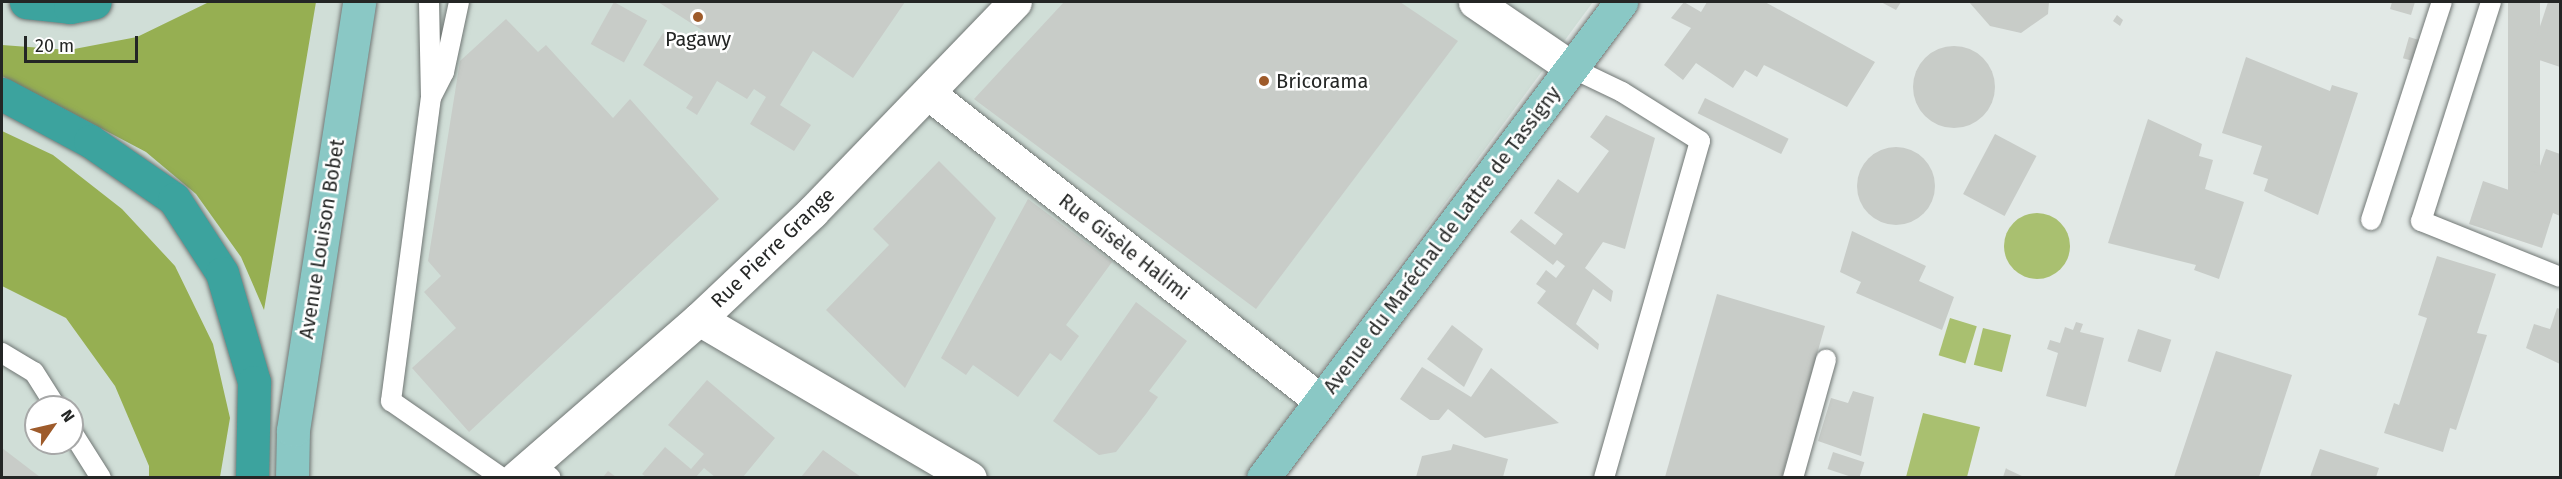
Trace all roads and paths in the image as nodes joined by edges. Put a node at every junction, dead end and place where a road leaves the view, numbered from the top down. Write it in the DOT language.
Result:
graph roads {
  1 [pos="26,2"];
  2 [pos="95,2"];
  3 [pos="359,2"];
  4 [pos="429,2"];
  5 [pos="459,2"];
  6 [pos="1015,2"];
  7 [pos="1475,2"];
  8 [pos="1621,2"];
  9 [pos="2442,2"];
  10 [pos="2491,2"];
  11 [pos="1572,68"];
  12 [pos="928,93"];
  13 [pos="2,94"];
  14 [pos="431,98"];
  15 [pos="2371,220"];
  16 [pos="2560,277"];
  17 [pos="699,319"];
  18 [pos="2,353"];
  19 [pos="1826,360"];
  20 [pos="48,395"];
  21 [pos="1321,401"];
  22 [pos="84,451"];
  23 [pos="533,473"];
  24 [pos="101,477"];
  25 [pos="252,477"];
  26 [pos="292,477"];
  27 [pos="502,477"];
  28 [pos="970,477"];
  29 [pos="1263,477"];
  30 [pos="1604,477"];
  31 [pos="1793,477"];
  1 -- 2 [label="highway"];
  3 -- 26 [label="main road, Avenue Louison Bobet"];
  4 -- 14 [label="lane"];
  5 -- 14 [label="lane"];
  6 -- 12 [label="street, Rue Pierre Grange"];
  7 -- 11 [label="street"];
  8 -- 11 [label="main road, Avenue du Maréchal de Lattre de Tassigny"];
  9 -- 15 [label="lane"];
  10 -- 16 [label="lane"];
  11 -- 21 [label="main road, Avenue du Maréchal de Lattre de Tassigny"];
  11 -- 30 [label="lane"];
  12 -- 17 [label="street, Rue Pierre Grange"];
  12 -- 21 [label="street, Rue Gisèle Halimi"];
  13 -- 25 [label="highway"];
  14 -- 27 [label="lane"];
  17 -- 23 [label="street, Rue Pierre Grange"];
  17 -- 28 [label="street"];
  18 -- 20 [label="lane"];
  19 -- 31 [label="lane"];
  21 -- 29 [label="main road, Avenue du Maréchal de Lattre de Tassigny"];
  22 -- 24 [label="lane"];
}
